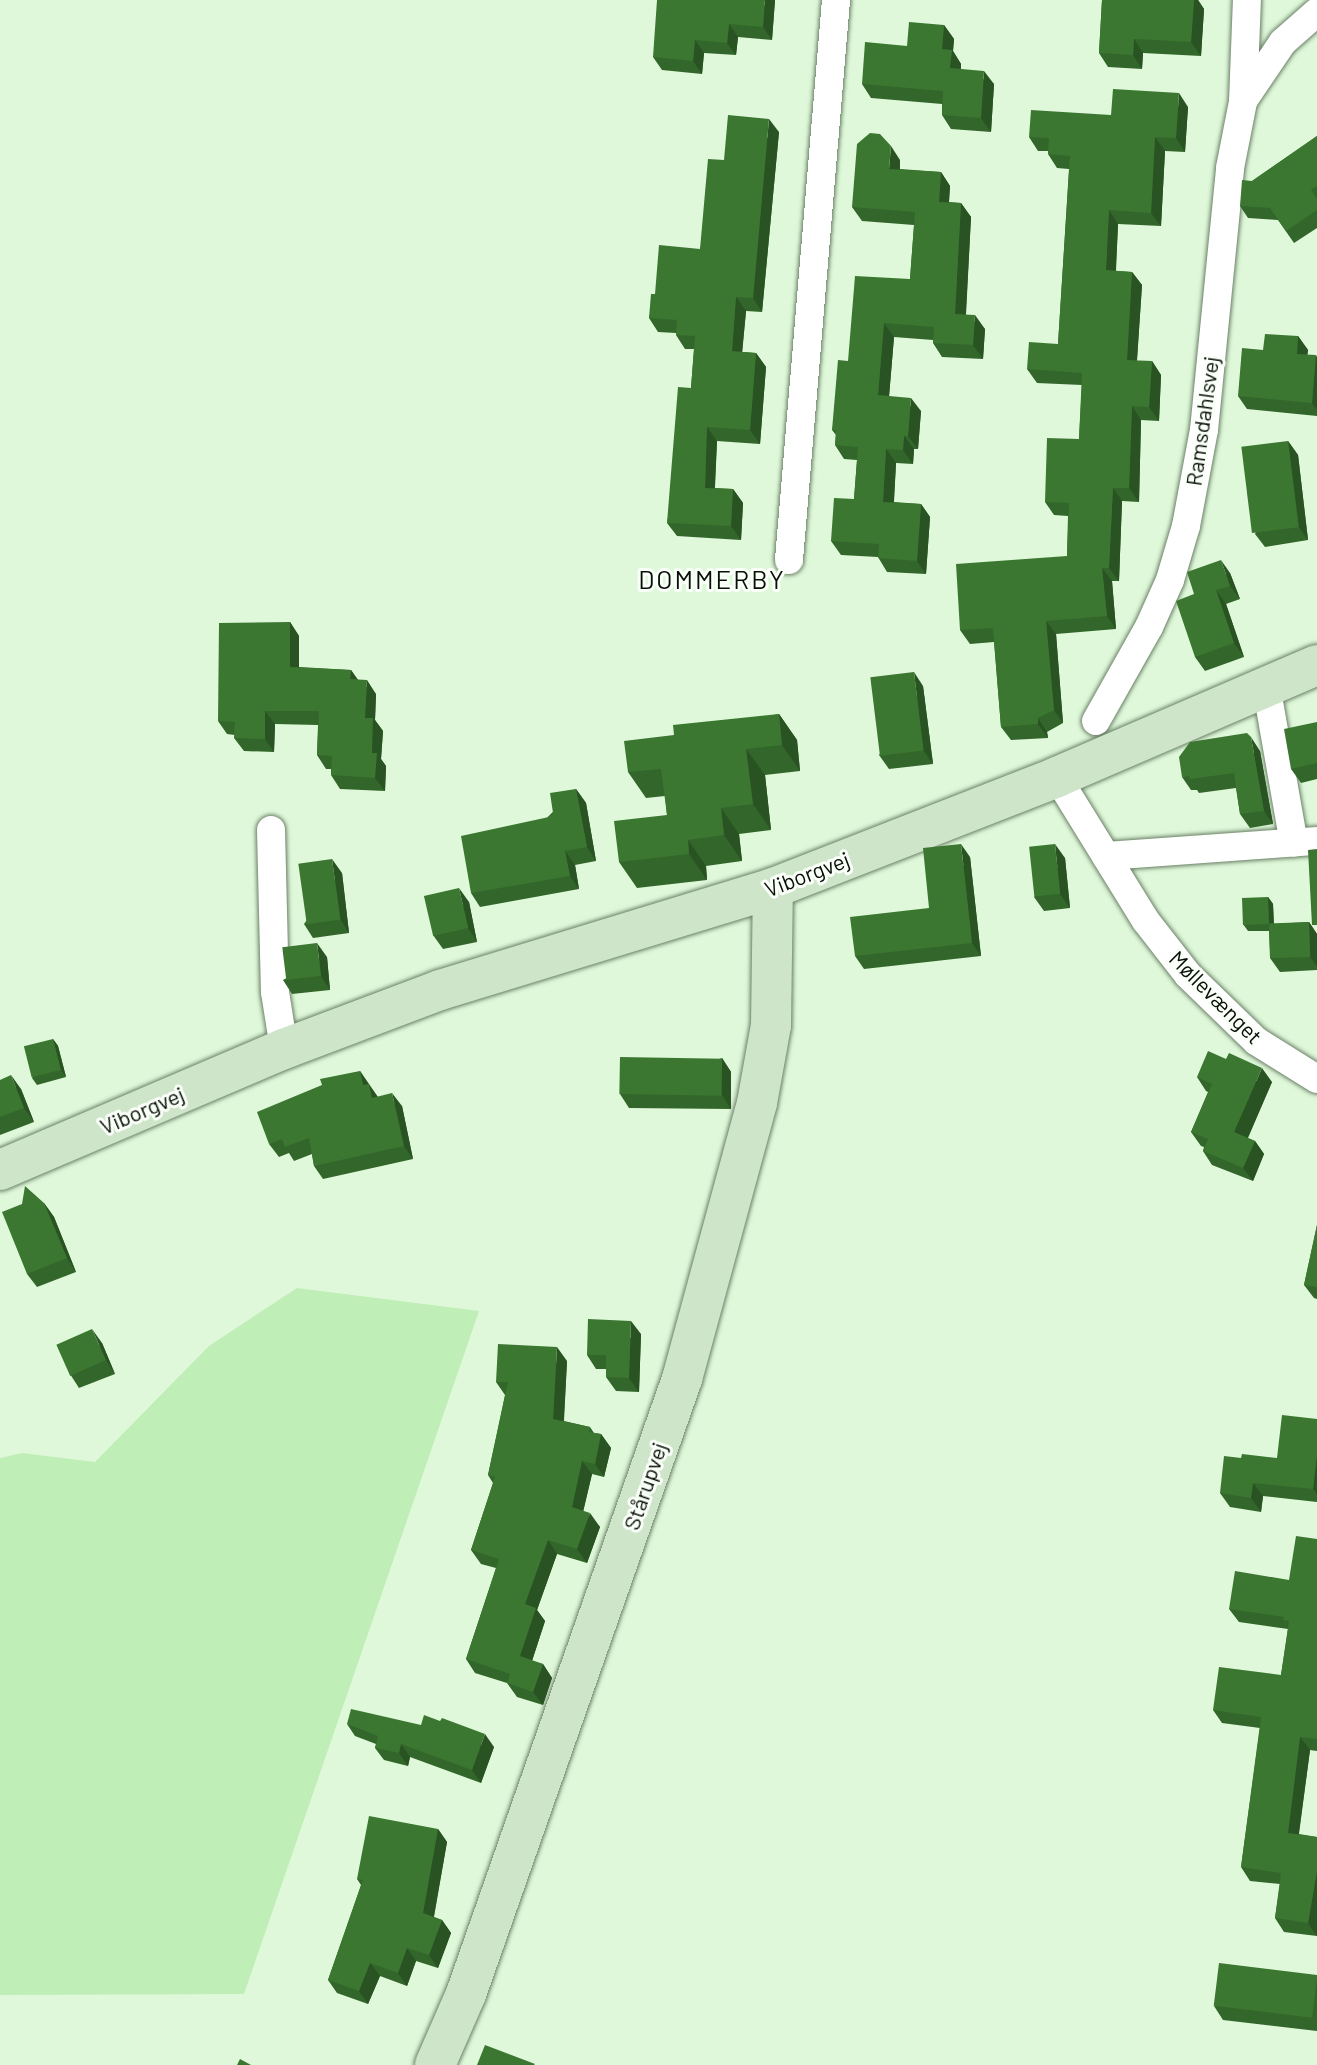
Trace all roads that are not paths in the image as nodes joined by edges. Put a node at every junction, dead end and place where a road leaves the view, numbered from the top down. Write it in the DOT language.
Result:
graph roads {
  1 [pos="836,0"];
  2 [pos="1247,0"];
  3 [pos="1317,12"];
  4 [pos="1243,102"];
  5 [pos="789,560"];
  6 [pos="1317,665"];
  7 [pos="1266,685"];
  8 [pos="1096,721"];
  9 [pos="1057,777"];
  10 [pos="271,830"];
  11 [pos="1306,842"];
  12 [pos="1106,856"];
  13 [pos="773,888"];
  14 [pos="284,1049"];
  15 [pos="1317,1079"];
  16 [pos="0,1170"];
  17 [pos="435,2065"];
  1 -- 5 [label="street"];
  2 -- 4 [label="street, Ramsdahlsvej"];
  3 -- 4 [label="street, Ramsdahlsvej"];
  4 -- 8 [label="street, Ramsdahlsvej"];
  6 -- 7 [label="street, Viborgvej"];
  7 -- 9 [label="street, Viborgvej"];
  7 -- 11 [label="street"];
  9 -- 12 [label="street, Møllevænget"];
  9 -- 13 [label="street, Viborgvej"];
  10 -- 14 [label="street"];
  11 -- 12 [label="street"];
  12 -- 15 [label="street, Møllevænget"];
  13 -- 14 [label="street, Viborgvej"];
  13 -- 17 [label="street, Stårupvej"];
  14 -- 16 [label="street, Viborgvej"];
}
